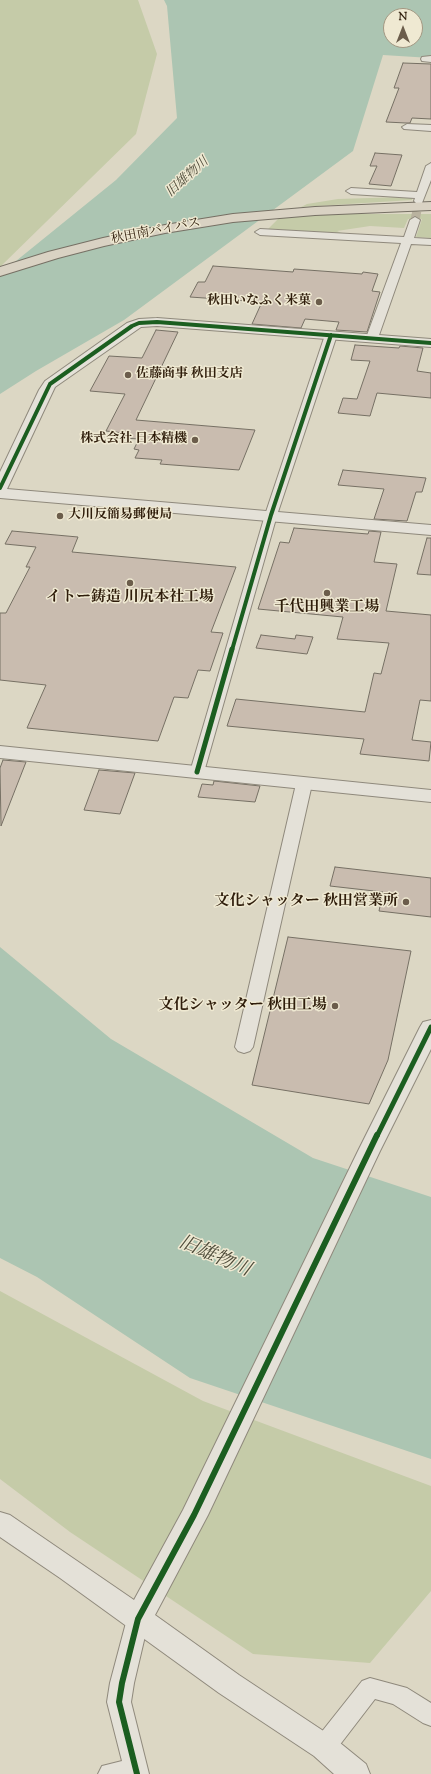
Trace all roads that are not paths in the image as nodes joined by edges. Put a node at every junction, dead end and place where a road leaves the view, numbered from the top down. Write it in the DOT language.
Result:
graph roads {
  1 [pos="407,127"];
  2 [pos="431,128"];
  3 [pos="431,168"];
  4 [pos="351,191"];
  5 [pos="424,201"];
  6 [pos="315,211"];
  7 [pos="431,211"];
  8 [pos="415,220"];
  9 [pos="260,232"];
  10 [pos="407,241"];
  11 [pos="431,242"];
  12 [pos="0,272"];
  13 [pos="330,335"];
  14 [pos="372,338"];
  15 [pos="431,343"];
  16 [pos="0,488"];
  17 [pos="0,493"];
  18 [pos="271,515"];
  19 [pos="431,530"];
  20 [pos="0,752"];
  21 [pos="197,772"];
  22 [pos="304,784"];
  23 [pos="431,796"];
  24 [pos="431,1027"];
  25 [pos="244,1047"];
  26 [pos="0,1523"];
  27 [pos="138,1619"];
  28 [pos="431,1716"];
  29 [pos="324,1747"];
  30 [pos="136,1772"];
  31 [pos="110,1774"];
  32 [pos="355,1774"];
  1 -- 2 [label="street"];
  3 -- 5 [label="street"];
  4 -- 5 [label="street"];
  5 -- 6 [label="highway, 秋田南バイパス"];
  6 -- 7 [label="highway, 秋田南バイパス"];
  6 -- 12 [label="highway, 秋田南バイパス"];
  8 -- 10 [label="street"];
  9 -- 10 [label="street"];
  10 -- 11 [label="street"];
  10 -- 14 [label="street"];
  13 -- 14 [label="street"];
  13 -- 16 [label="street"];
  13 -- 18 [label="street"];
  14 -- 15 [label="street"];
  17 -- 18 [label="street"];
  18 -- 19 [label="street"];
  18 -- 21 [label="street"];
  20 -- 21 [label="street"];
  21 -- 22 [label="street"];
  22 -- 23 [label="street"];
  22 -- 25 [label="street"];
  24 -- 27 [label="street"];
  26 -- 27 [label="street"];
  27 -- 29 [label="street"];
  27 -- 30 [label="street"];
  28 -- 29 [label="street"];
  29 -- 32 [label="street"];
  30 -- 31 [label="street"];
}
